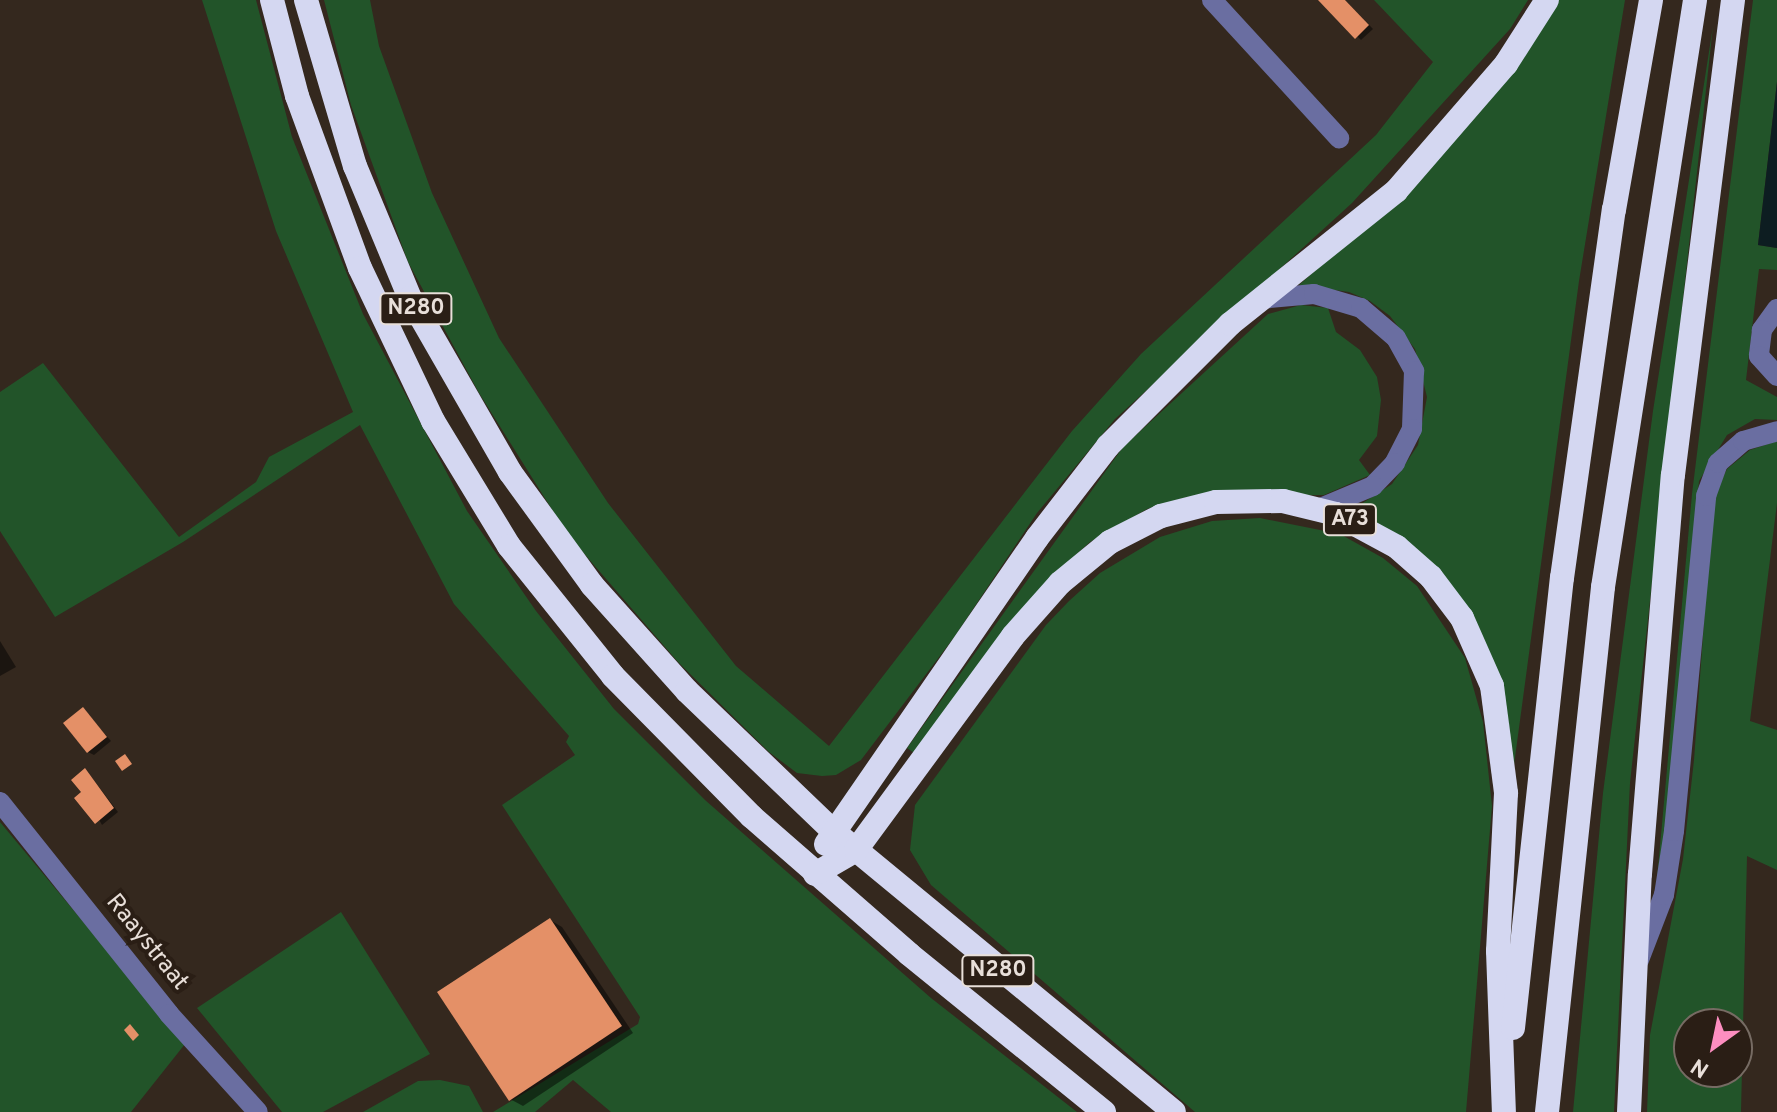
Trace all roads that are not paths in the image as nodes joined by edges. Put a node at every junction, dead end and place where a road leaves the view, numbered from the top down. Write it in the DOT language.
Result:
graph roads {
  1 [pos="272,0"];
  2 [pos="306,0"];
  3 [pos="1212,0"];
  4 [pos="1547,0"];
  5 [pos="1651,0"];
  6 [pos="1695,0"];
  7 [pos="1733,0"];
  8 [pos="1339,138"];
  9 [pos="1260,299"];
  10 [pos="1777,309"];
  11 [pos="1777,376"];
  12 [pos="1777,431"];
  13 [pos="1318,509"];
  14 [pos="0,802"];
  15 [pos="832,830"];
  16 [pos="856,850"];
  17 [pos="815,874"];
  18 [pos="1635,970"];
  19 [pos="258,1112"];
  20 [pos="1104,1112"];
  21 [pos="1174,1112"];
  22 [pos="1504,1112"];
  23 [pos="1547,1112"];
  24 [pos="1629,1112"];
  1 -- 17 [label="highway, N280"];
  2 -- 15 [label="highway, N280"];
  3 -- 8 [label="street"];
  4 -- 9 [label="highway"];
  5 -- 22 [label="highway, A73"];
  6 -- 23 [label="highway"];
  7 -- 18 [label="highway"];
  9 -- 13 [label="street"];
  9 -- 15 [label="highway"];
  10 -- 11 [label="street"];
  12 -- 18 [label="street"];
  13 -- 16 [label="highway, A73"];
  13 -- 22 [label="highway, A73"];
  14 -- 19 [label="street, Raaystraat"];
  15 -- 16 [label="highway, N280"];
  15 -- 17 [label="highway"];
  16 -- 17 [label="highway, A73"];
  16 -- 21 [label="highway, N280"];
  17 -- 20 [label="highway, N280"];
  18 -- 24 [label="highway"];
}
